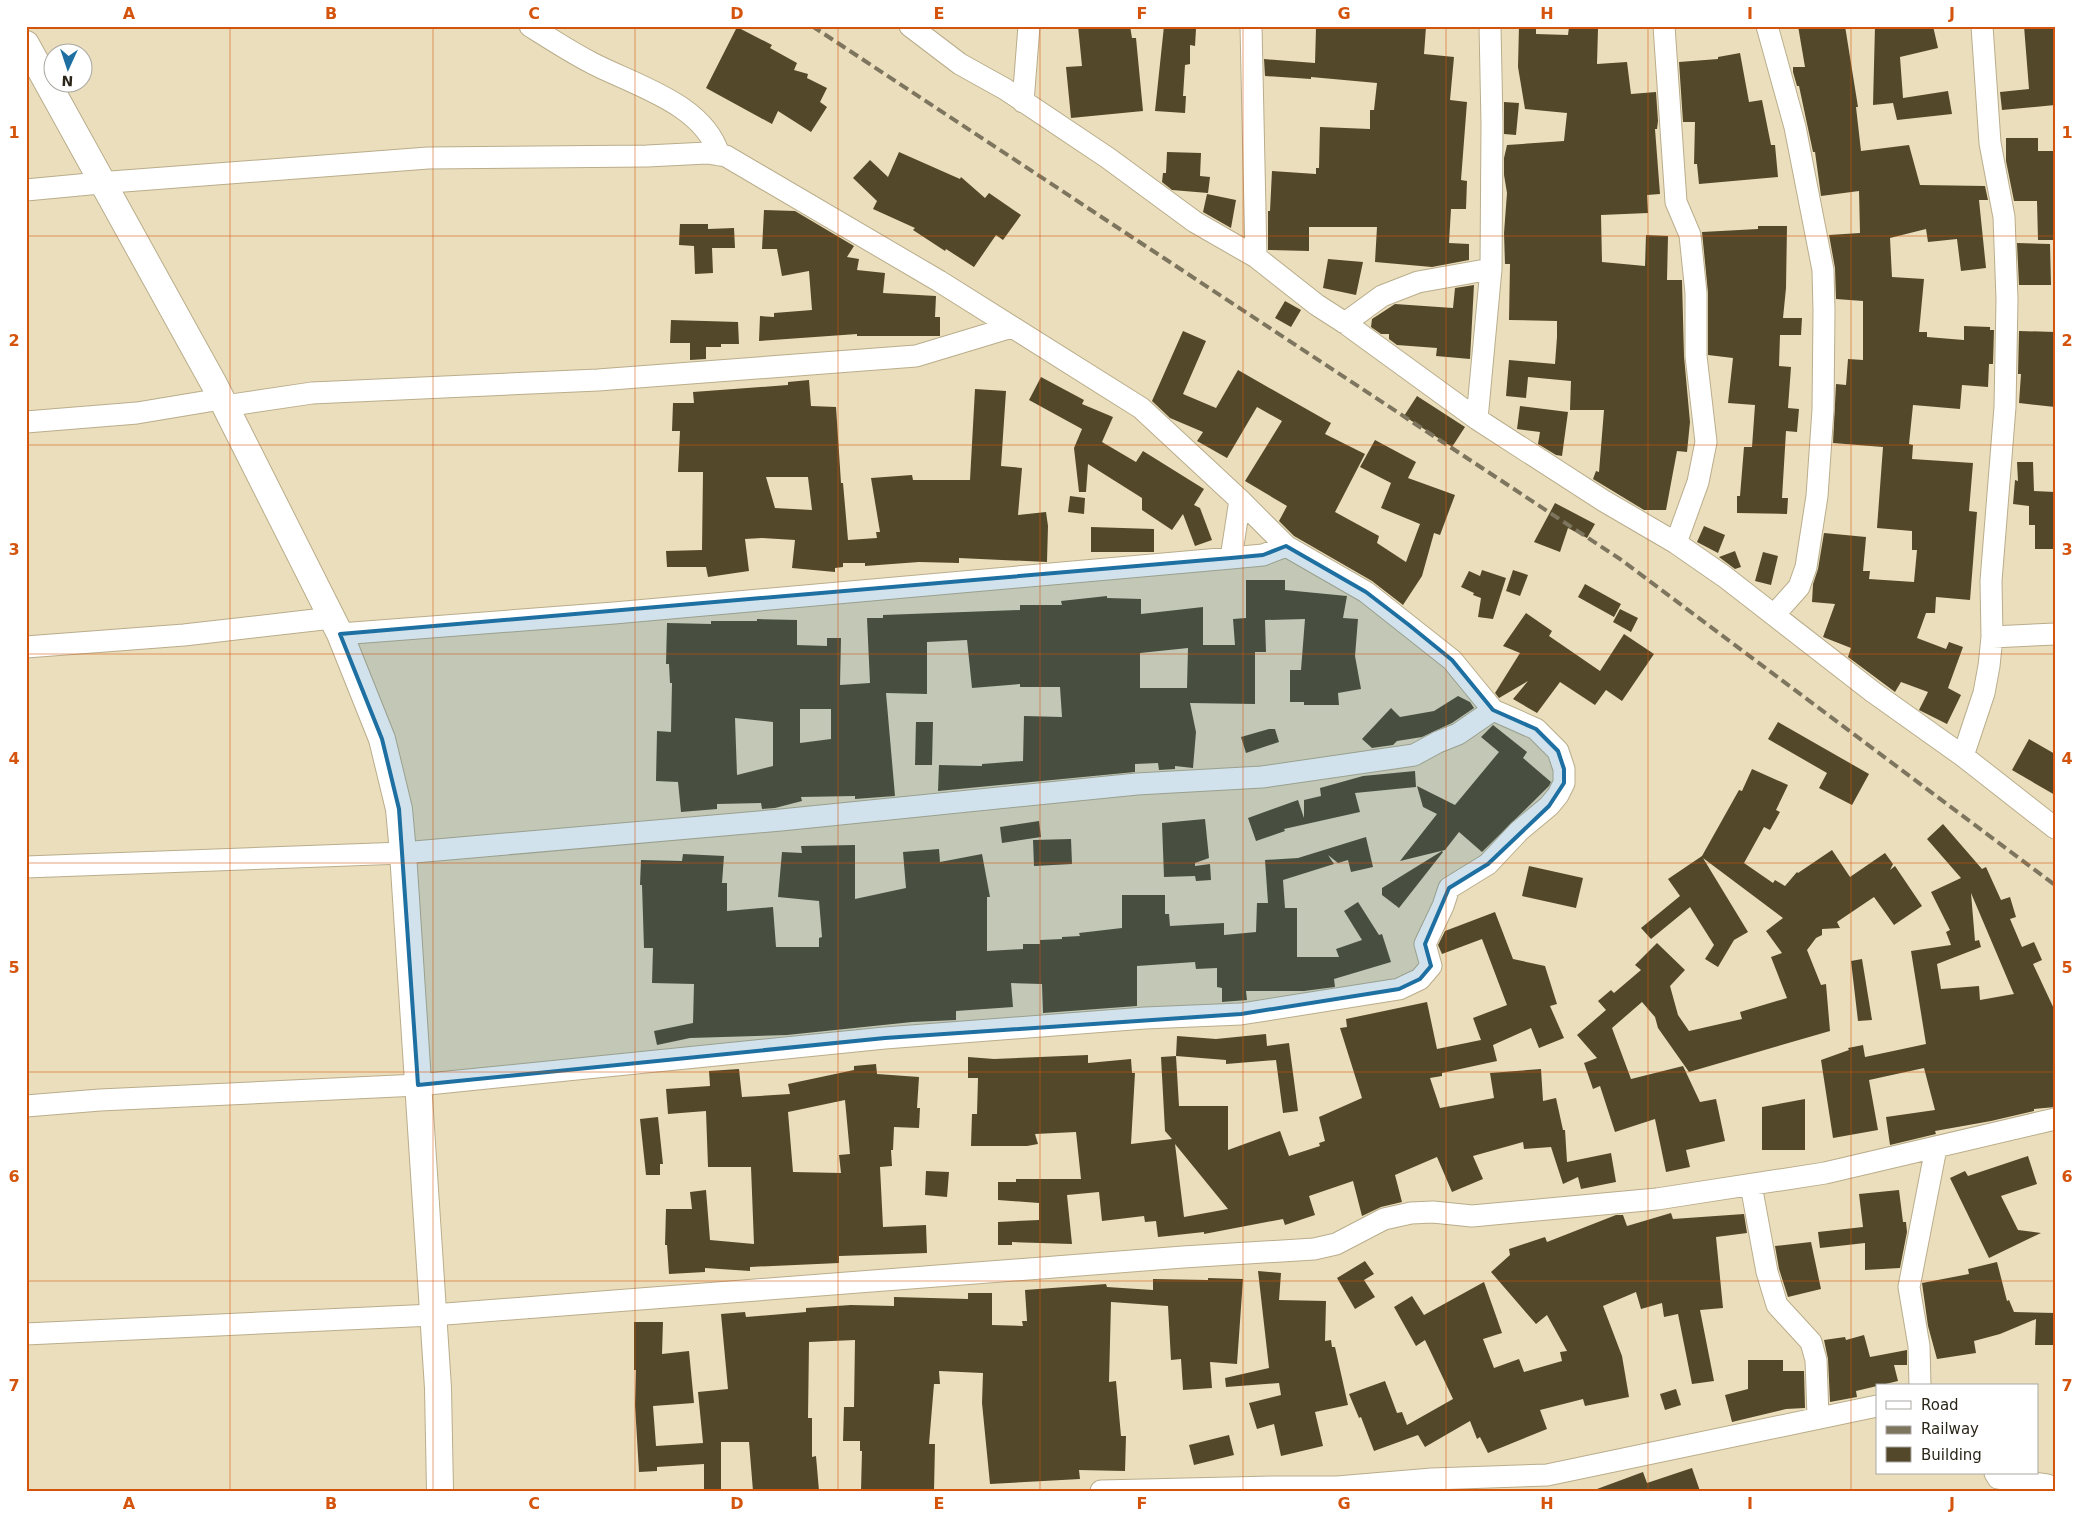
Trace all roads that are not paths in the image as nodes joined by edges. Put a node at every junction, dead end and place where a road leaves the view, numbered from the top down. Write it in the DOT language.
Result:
graph roads {
  1 [pos="530,26"];
  2 [pos="910,26"];
  3 [pos="1029,26"];
  4 [pos="1251,26"];
  5 [pos="1490,26"];
  6 [pos="1664,26"];
  7 [pos="1767,26"];
  8 [pos="1982,26"];
  9 [pos="26,44"];
  10 [pos="1023,102"];
  11 [pos="719,155"];
  12 [pos="103,183"];
  13 [pos="26,190"];
  14 [pos="1256,257"];
  15 [pos="1491,269"];
  16 [pos="1345,323"];
  17 [pos="1012,327"];
  18 [pos="223,403"];
  19 [pos="1477,419"];
  20 [pos="26,422"];
  21 [pos="1240,500"];
  22 [pos="1676,543"];
  23 [pos="1286,546"];
  24 [pos="1231,558"];
  25 [pos="1774,615"];
  26 [pos="336,626"];
  27 [pos="2055,634"];
  28 [pos="1992,637"];
  29 [pos="26,647"];
  30 [pos="1493,710"];
  31 [pos="1963,756"];
  32 [pos="2055,828"];
  33 [pos="402,854"];
  34 [pos="26,868"];
  35 [pos="418,1085"];
  36 [pos="26,1106"];
  37 [pos="2055,1119"];
  38 [pos="1936,1148"];
  39 [pos="1751,1185"];
  40 [pos="433,1315"];
  41 [pos="26,1334"];
  42 [pos="1920,1384"];
  43 [pos="1876,1406"];
  44 [pos="1818,1417"];
  45 [pos="1996,1474"];
  46 [pos="440,1491"];
  47 [pos="1101,1491"];
  48 [pos="2048,1491"];
  1 -- 11 [label="street"];
  2 -- 10 [label="street"];
  3 -- 10 [label="street"];
  4 -- 14 [label="street"];
  5 -- 15 [label="street"];
  6 -- 22 [label="street"];
  7 -- 25 [label="street"];
  8 -- 28 [label="street"];
  9 -- 12 [label="street"];
  10 -- 14 [label="street"];
  11 -- 12 [label="street"];
  11 -- 17 [label="street"];
  12 -- 13 [label="street"];
  12 -- 18 [label="street"];
  14 -- 16 [label="street"];
  15 -- 16 [label="street"];
  15 -- 19 [label="street"];
  16 -- 19 [label="street"];
  17 -- 18 [label="street"];
  17 -- 21 [label="street"];
  18 -- 20 [label="street"];
  18 -- 26 [label="street"];
  19 -- 22 [label="street"];
  21 -- 23 [label="street"];
  21 -- 24 [label="street"];
  22 -- 25 [label="street"];
  23 -- 24 [label="street"];
  23 -- 30 [label="street"];
  24 -- 26 [label="street"];
  25 -- 31 [label="street"];
  26 -- 29 [label="street"];
  26 -- 33 [label="street"];
  27 -- 28 [label="street"];
  28 -- 31 [label="street"];
  30 -- 33 [label="street"];
  30 -- 35 [label="street"];
  31 -- 32 [label="street"];
  33 -- 34 [label="street"];
  33 -- 35 [label="street"];
  35 -- 36 [label="street"];
  35 -- 40 [label="street"];
  37 -- 38 [label="street"];
  38 -- 39 [label="street"];
  38 -- 42 [label="street"];
  39 -- 40 [label="street"];
  39 -- 44 [label="street"];
  40 -- 41 [label="street"];
  40 -- 46 [label="street"];
  43 -- 44 [label="street"];
  44 -- 47 [label="street"];
  45 -- 48 [label="street"];
}
